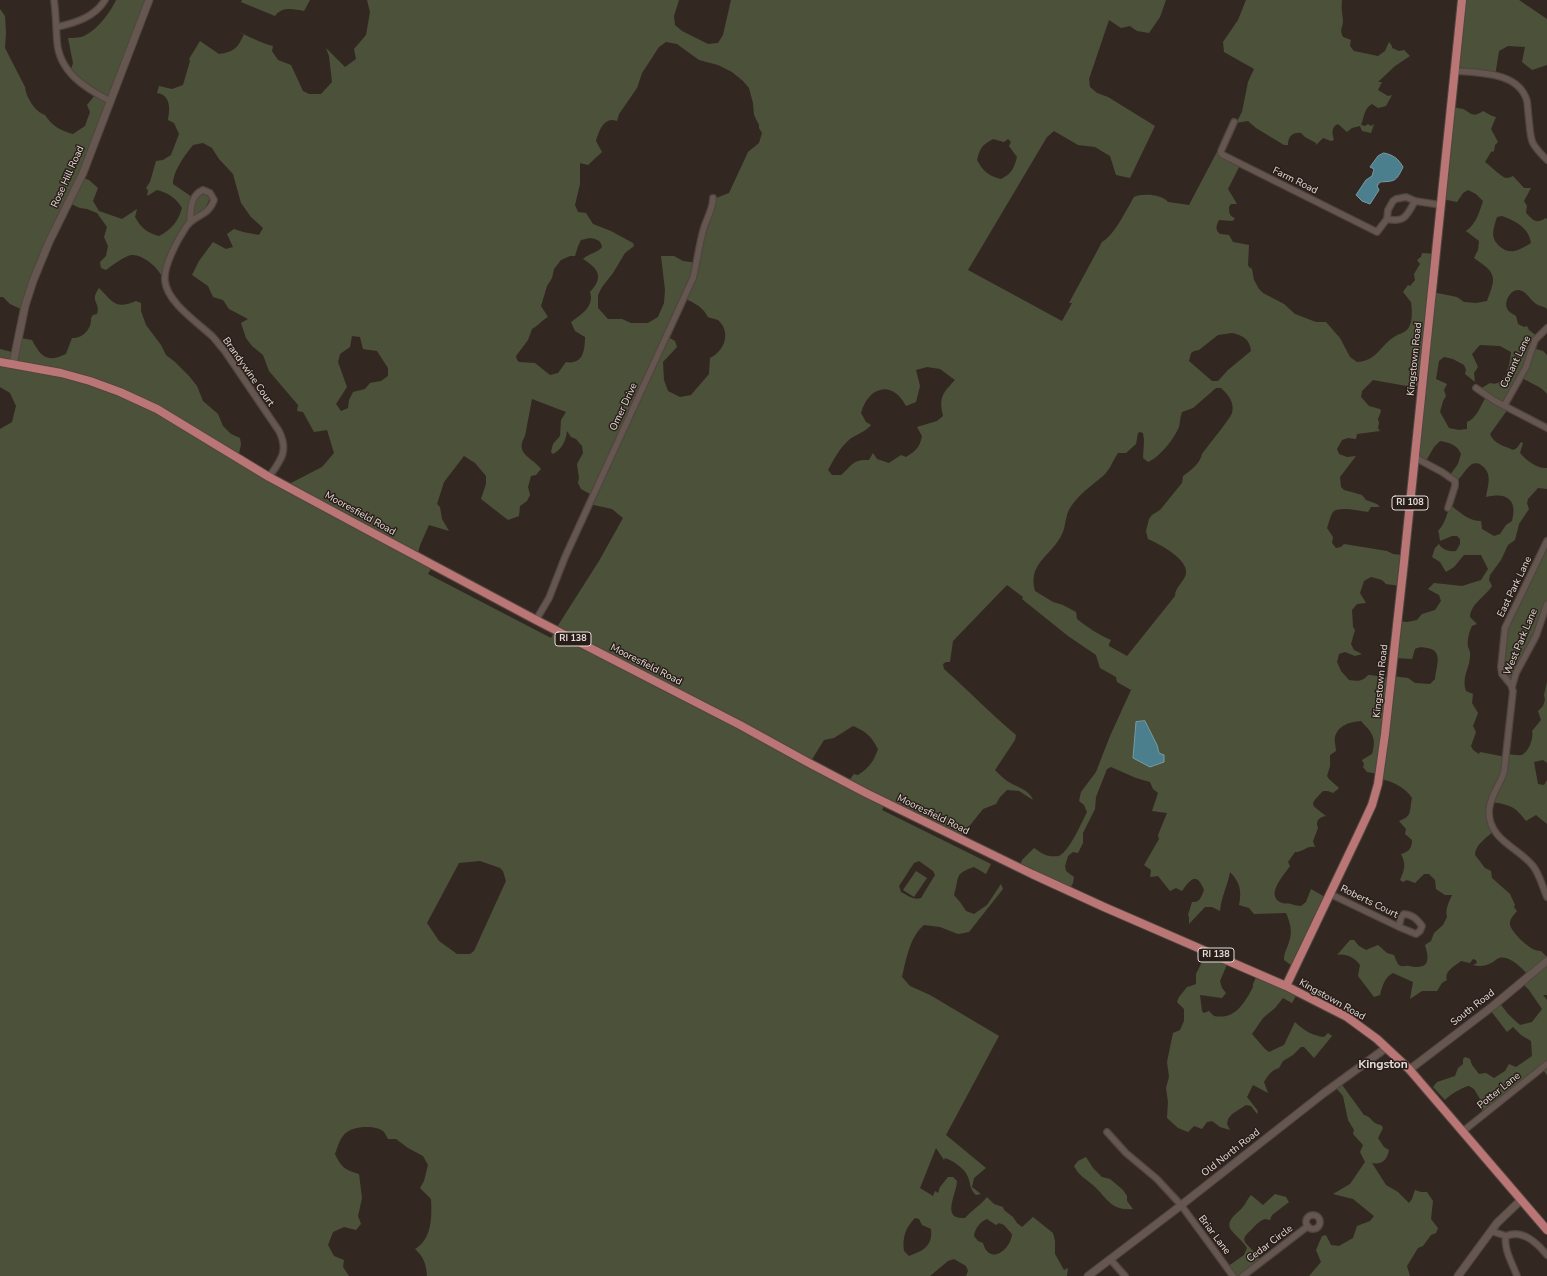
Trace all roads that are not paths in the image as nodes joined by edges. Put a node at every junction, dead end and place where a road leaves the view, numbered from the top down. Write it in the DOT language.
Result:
graph roads {
  1 [pos="54,0"];
  2 [pos="105,0"];
  3 [pos="149,0"];
  4 [pos="1462,0"];
  5 [pos="57,27"];
  6 [pos="1456,71"];
  7 [pos="110,101"];
  8 [pos="1234,122"];
  9 [pos="1547,160"];
  10 [pos="713,198"];
  11 [pos="1415,201"];
  12 [pos="1441,205"];
  13 [pos="1387,219"];
  14 [pos="190,221"];
  15 [pos="1547,328"];
  16 [pos="0,362"];
  17 [pos="13,364"];
  18 [pos="1476,388"];
  19 [pos="1504,406"];
  20 [pos="1547,428"];
  21 [pos="1414,456"];
  22 [pos="269,477"];
  23 [pos="1448,508"];
  24 [pos="1547,541"];
  25 [pos="1547,604"];
  26 [pos="536,620"];
  27 [pos="1512,687"];
  28 [pos="1330,894"];
  29 [pos="1547,897"];
  30 [pos="1399,927"];
  31 [pos="1547,961"];
  32 [pos="1286,986"];
  33 [pos="1386,1048"];
  34 [pos="1547,1064"];
  35 [pos="1409,1070"];
  36 [pos="1107,1132"];
  37 [pos="1462,1132"];
  38 [pos="1521,1200"];
  39 [pos="1181,1205"];
  40 [pos="1308,1226"];
  41 [pos="1547,1230"];
  42 [pos="1491,1231"];
  43 [pos="1506,1236"];
  44 [pos="1547,1255"];
  45 [pos="1110,1259"];
  46 [pos="1088,1276"];
  47 [pos="1125,1276"];
  48 [pos="1234,1276"];
  49 [pos="1243,1276"];
  50 [pos="1458,1276"];
  51 [pos="1517,1276"];
  1 -- 5 [label="street"];
  2 -- 5 [label="street"];
  3 -- 7 [label="street, Rose Hill Road"];
  4 -- 6 [label="main road, Kingstown Road / RI 108"];
  5 -- 7 [label="street"];
  6 -- 9 [label="street"];
  6 -- 12 [label="main road, Kingstown Road / RI 108"];
  7 -- 17 [label="street, Rose Hill Road"];
  8 -- 13 [label="street, Farm Road"];
  10 -- 26 [label="street, Omer Drive"];
  11 -- 12 [label="street, Farm Road"];
  11 -- 13 [label="street, Farm Road"];
  11 -- 13 [label="street, Farm Road"];
  12 -- 21 [label="main road, Kingstown Road / RI 108"];
  14 -- 14 [label="street, Brandywine Court"];
  14 -- 22 [label="street, Brandywine Court"];
  15 -- 19 [label="street, Conant Lane"];
  16 -- 17 [label="main road, Mooresfield Road / RI 138"];
  17 -- 22 [label="main road, Mooresfield Road / RI 138"];
  18 -- 19 [label="street"];
  19 -- 20 [label="street"];
  21 -- 23 [label="street"];
  21 -- 28 [label="main road, Kingstown Road / RI 108"];
  22 -- 26 [label="main road, Mooresfield Road / RI 138"];
  24 -- 27 [label="street, East Park Lane"];
  25 -- 27 [label="street, West Park Lane"];
  26 -- 32 [label="main road, Mooresfield Road / RI 138"];
  27 -- 29 [label="street"];
  28 -- 30 [label="street, Roberts Court"];
  28 -- 32 [label="main road, Kingstown Road / RI 108"];
  31 -- 35 [label="street, South Road"];
  32 -- 33 [label="main road, Kingstown Road / RI 138"];
  33 -- 35 [label="main road, Kingstown Road / RI 138"];
  33 -- 39 [label="street, Old North Road"];
  34 -- 37 [label="street, Potter Lane"];
  35 -- 37 [label="main road, Kingstown Road / RI 138"];
  36 -- 39 [label="street, Briar Lane"];
  37 -- 38 [label="main road, Kingstown Road / RI 138"];
  38 -- 41 [label="main road, Kingstown Road / RI 138"];
  38 -- 42 [label="street"];
  39 -- 45 [label="street, Old North Road"];
  39 -- 48 [label="street, Briar Lane"];
  40 -- 49 [label="street, Cedar Circle"];
  42 -- 43 [label="street"];
  42 -- 50 [label="street"];
  43 -- 44 [label="street"];
  43 -- 51 [label="street"];
  45 -- 46 [label="street, Old North Road"];
  45 -- 47 [label="street"];
}
